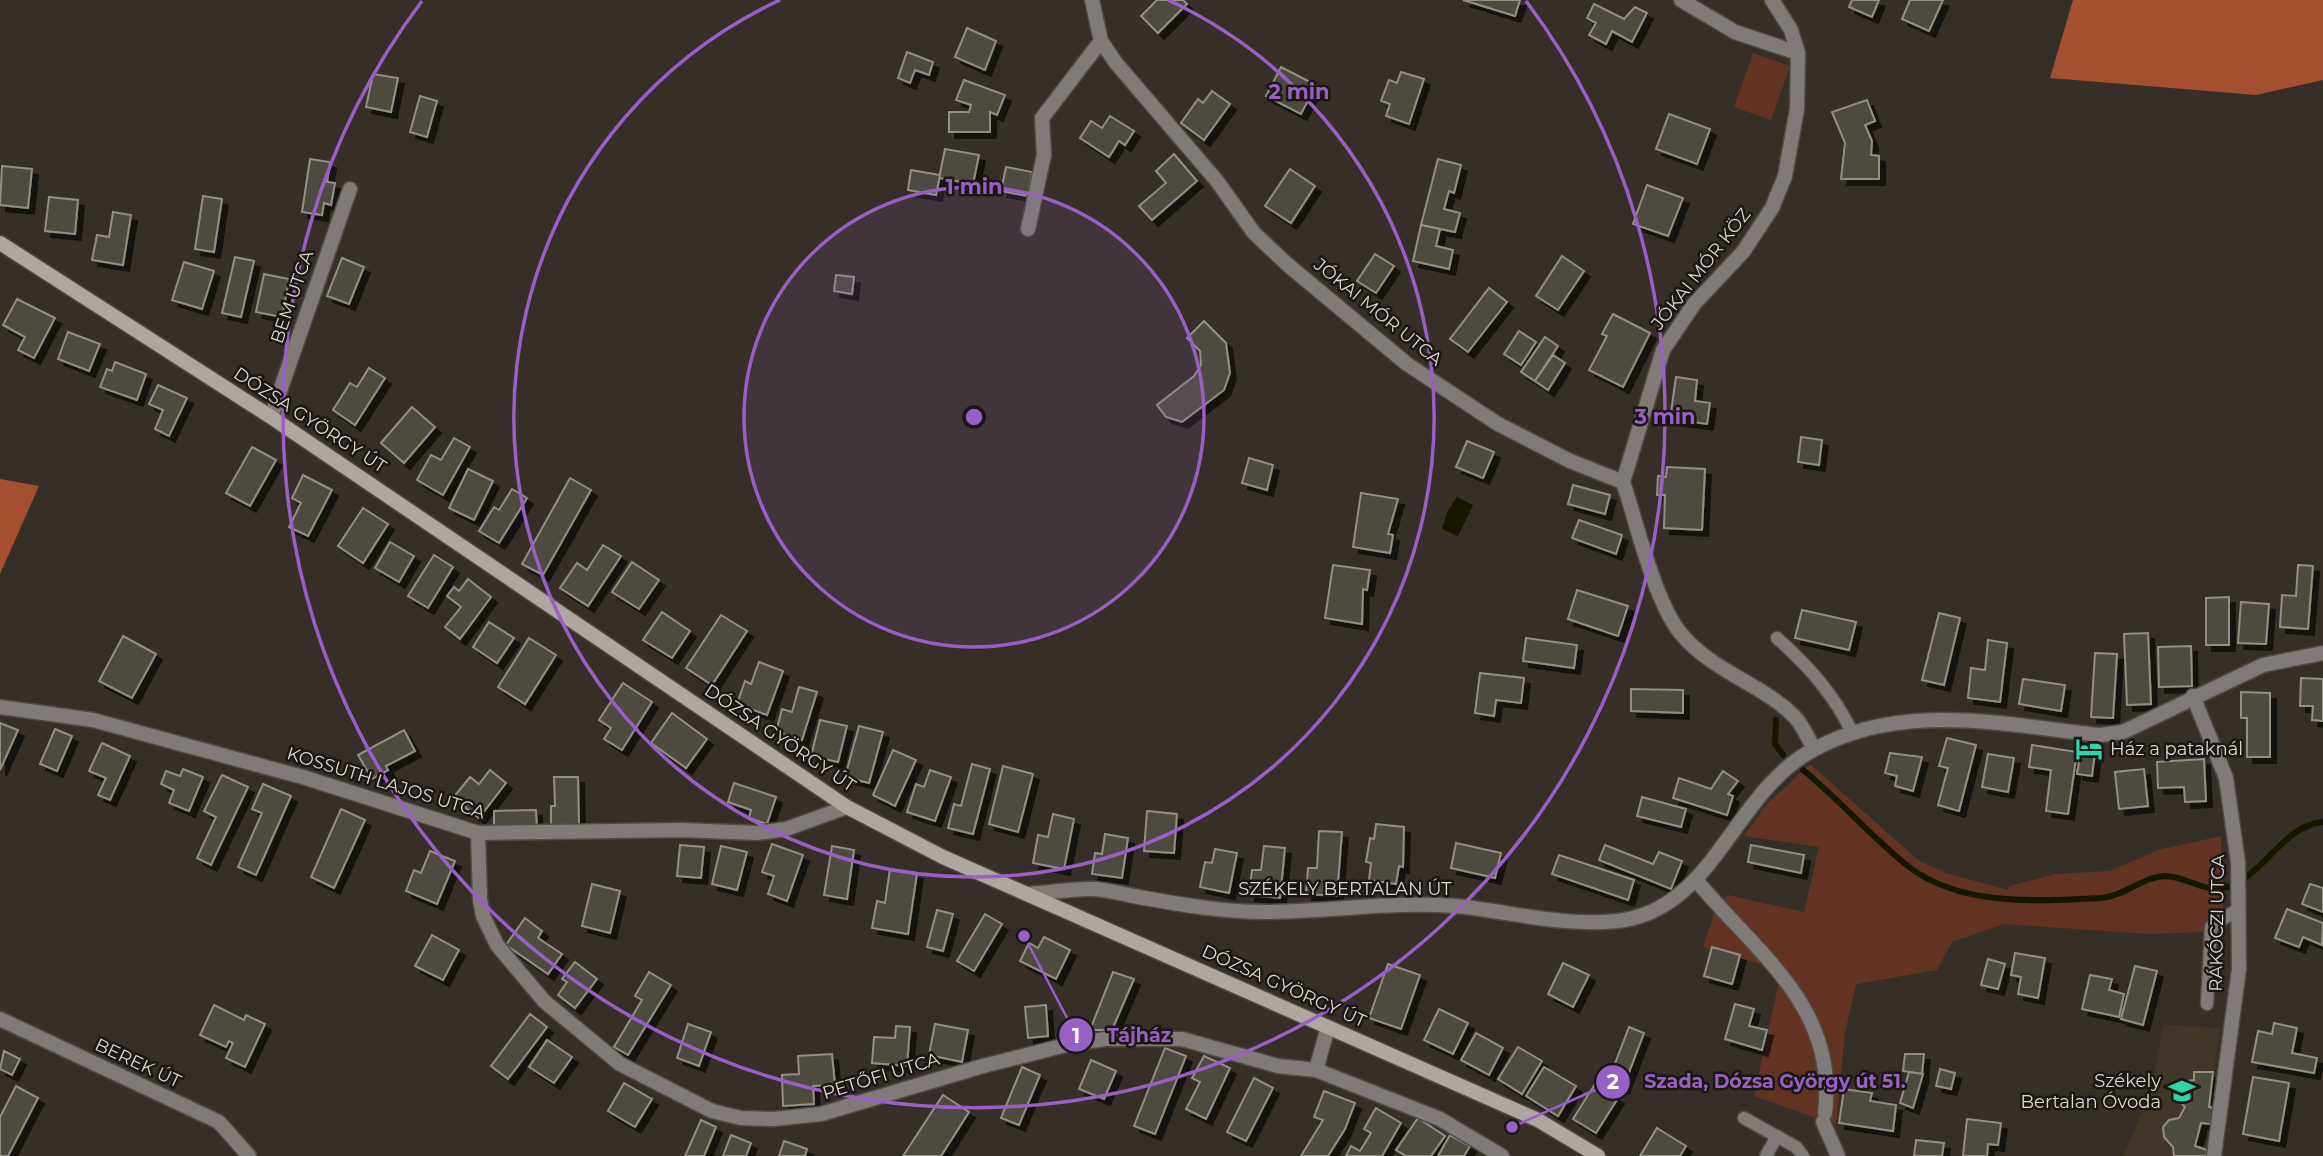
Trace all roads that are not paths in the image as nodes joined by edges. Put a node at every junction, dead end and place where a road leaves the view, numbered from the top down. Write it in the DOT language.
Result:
graph roads {
  1 [pos="1092,0"];
  2 [pos="1681,0"];
  3 [pos="1772,0"];
  4 [pos="1101,41"];
  5 [pos="1798,53"];
  6 [pos="350,189"];
  7 [pos="1028,229"];
  8 [pos="0,243"];
  9 [pos="271,417"];
  10 [pos="1623,482"];
  11 [pos="1777,638"];
  12 [pos="2323,653"];
  13 [pos="2193,696"];
  14 [pos="0,707"];
  15 [pos="1853,734"];
  16 [pos="1814,749"];
  17 [pos="848,807"];
  18 [pos="478,833"];
  19 [pos="1696,880"];
  20 [pos="1029,894"];
  21 [pos="2238,905"];
  22 [pos="2207,1004"];
  23 [pos="0,1019"];
  24 [pos="1328,1027"];
  25 [pos="1316,1070"];
  26 [pos="1744,1118"];
  27 [pos="1777,1136"];
  28 [pos="249,1156"];
  29 [pos="1502,1156"];
  30 [pos="1598,1156"];
  31 [pos="1766,1156"];
  32 [pos="1803,1156"];
  33 [pos="1838,1156"];
  34 [pos="2214,1156"];
  1 -- 4 [label="street, JÓKAI MÓR UTCA"];
  2 -- 5 [label="street"];
  3 -- 5 [label="street, JÓKAI MÓR KÖZ"];
  4 -- 7 [label="street"];
  4 -- 10 [label="street, JÓKAI MÓR UTCA"];
  5 -- 10 [label="street, JÓKAI MÓR KÖZ"];
  6 -- 9 [label="street, BEM UTCA"];
  8 -- 9 [label="main road, DÓZSA GYÖRGY ÚT"];
  9 -- 17 [label="main road, DÓZSA GYÖRGY ÚT"];
  10 -- 16 [label="street"];
  11 -- 15 [label="lane"];
  12 -- 13 [label="street, SZÉKELY BERTALAN ÚT"];
  13 -- 15 [label="street, SZÉKELY BERTALAN ÚT"];
  13 -- 21 [label="street, RÁKÓCZI UTCA"];
  14 -- 18 [label="street, KOSSUTH LAJOS UTCA"];
  15 -- 16 [label="street, SZÉKELY BERTALAN ÚT"];
  16 -- 19 [label="street, SZÉKELY BERTALAN ÚT"];
  17 -- 18 [label="street, KOSSUTH LAJOS UTCA"];
  17 -- 20 [label="main road, DÓZSA GYÖRGY ÚT"];
  18 -- 25 [label="street, PETŐFI UTCA"];
  19 -- 20 [label="street, SZÉKELY BERTALAN ÚT"];
  19 -- 33 [label="street"];
  20 -- 24 [label="main road, DÓZSA GYÖRGY ÚT"];
  21 -- 22 [label="lane"];
  21 -- 34 [label="street, RÁKÓCZI UTCA"];
  23 -- 28 [label="street, BEREK ÚT"];
  24 -- 25 [label="street"];
  24 -- 30 [label="main road, DÓZSA GYÖRGY ÚT"];
  25 -- 29 [label="street"];
  26 -- 27 [label="lane"];
  27 -- 31 [label="lane"];
  27 -- 32 [label="lane"];
}
